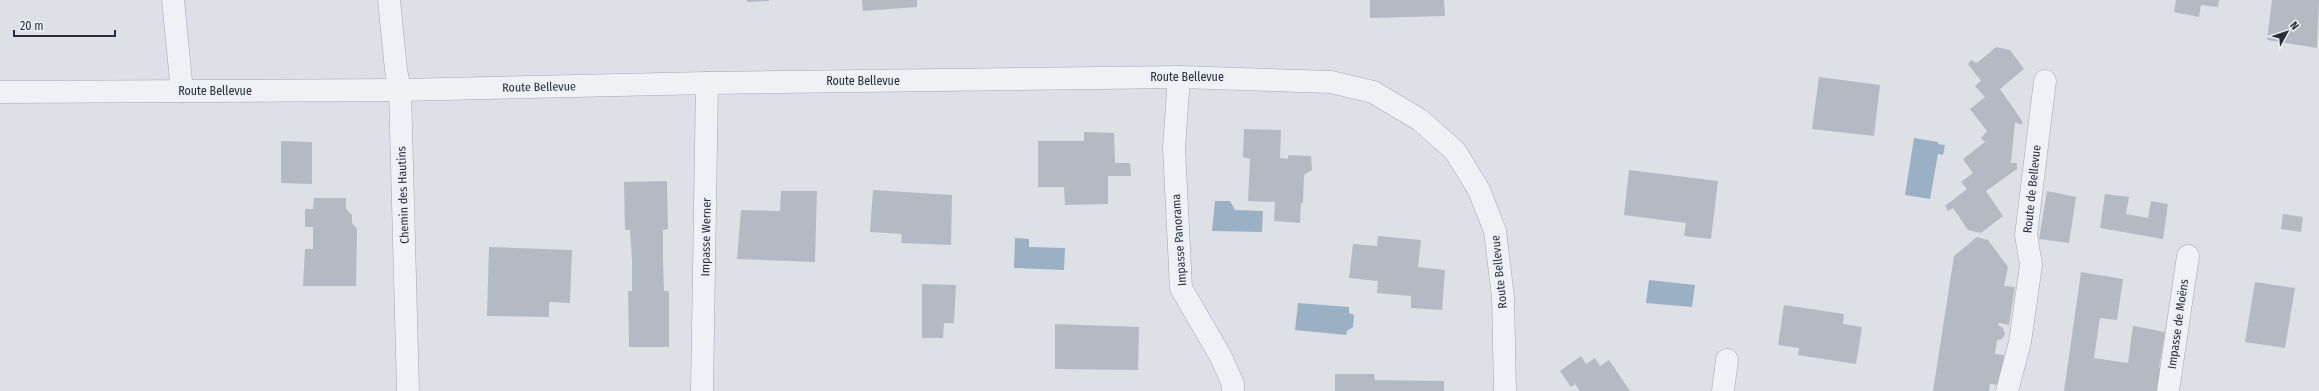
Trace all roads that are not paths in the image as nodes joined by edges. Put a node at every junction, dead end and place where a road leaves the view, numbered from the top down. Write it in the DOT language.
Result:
graph roads {
  1 [pos="173,0"];
  2 [pos="389,0"];
  3 [pos="1179,77"];
  4 [pos="2045,81"];
  5 [pos="708,82"];
  6 [pos="400,90"];
  7 [pos="182,91"];
  8 [pos="0,92"];
  9 [pos="2188,256"];
  10 [pos="1727,360"];
  11 [pos="408,391"];
  12 [pos="702,391"];
  13 [pos="1233,391"];
  14 [pos="1505,391"];
  15 [pos="1723,391"];
  16 [pos="2007,391"];
  17 [pos="2168,391"];
  1 -- 7 [label="street"];
  2 -- 6 [label="street, Chemin des Hautins"];
  3 -- 5 [label="street, Route Bellevue"];
  3 -- 13 [label="street, Impasse Panorama"];
  3 -- 14 [label="street, Route Bellevue"];
  4 -- 16 [label="street, Route de Bellevue"];
  5 -- 6 [label="street, Route Bellevue"];
  5 -- 12 [label="street, Impasse Werner"];
  6 -- 7 [label="street, Route Bellevue"];
  6 -- 11 [label="street, Chemin des Hautins"];
  7 -- 8 [label="street, Route Bellevue"];
  9 -- 17 [label="street, Impasse de Moëns"];
  10 -- 15 [label="street"];
}
